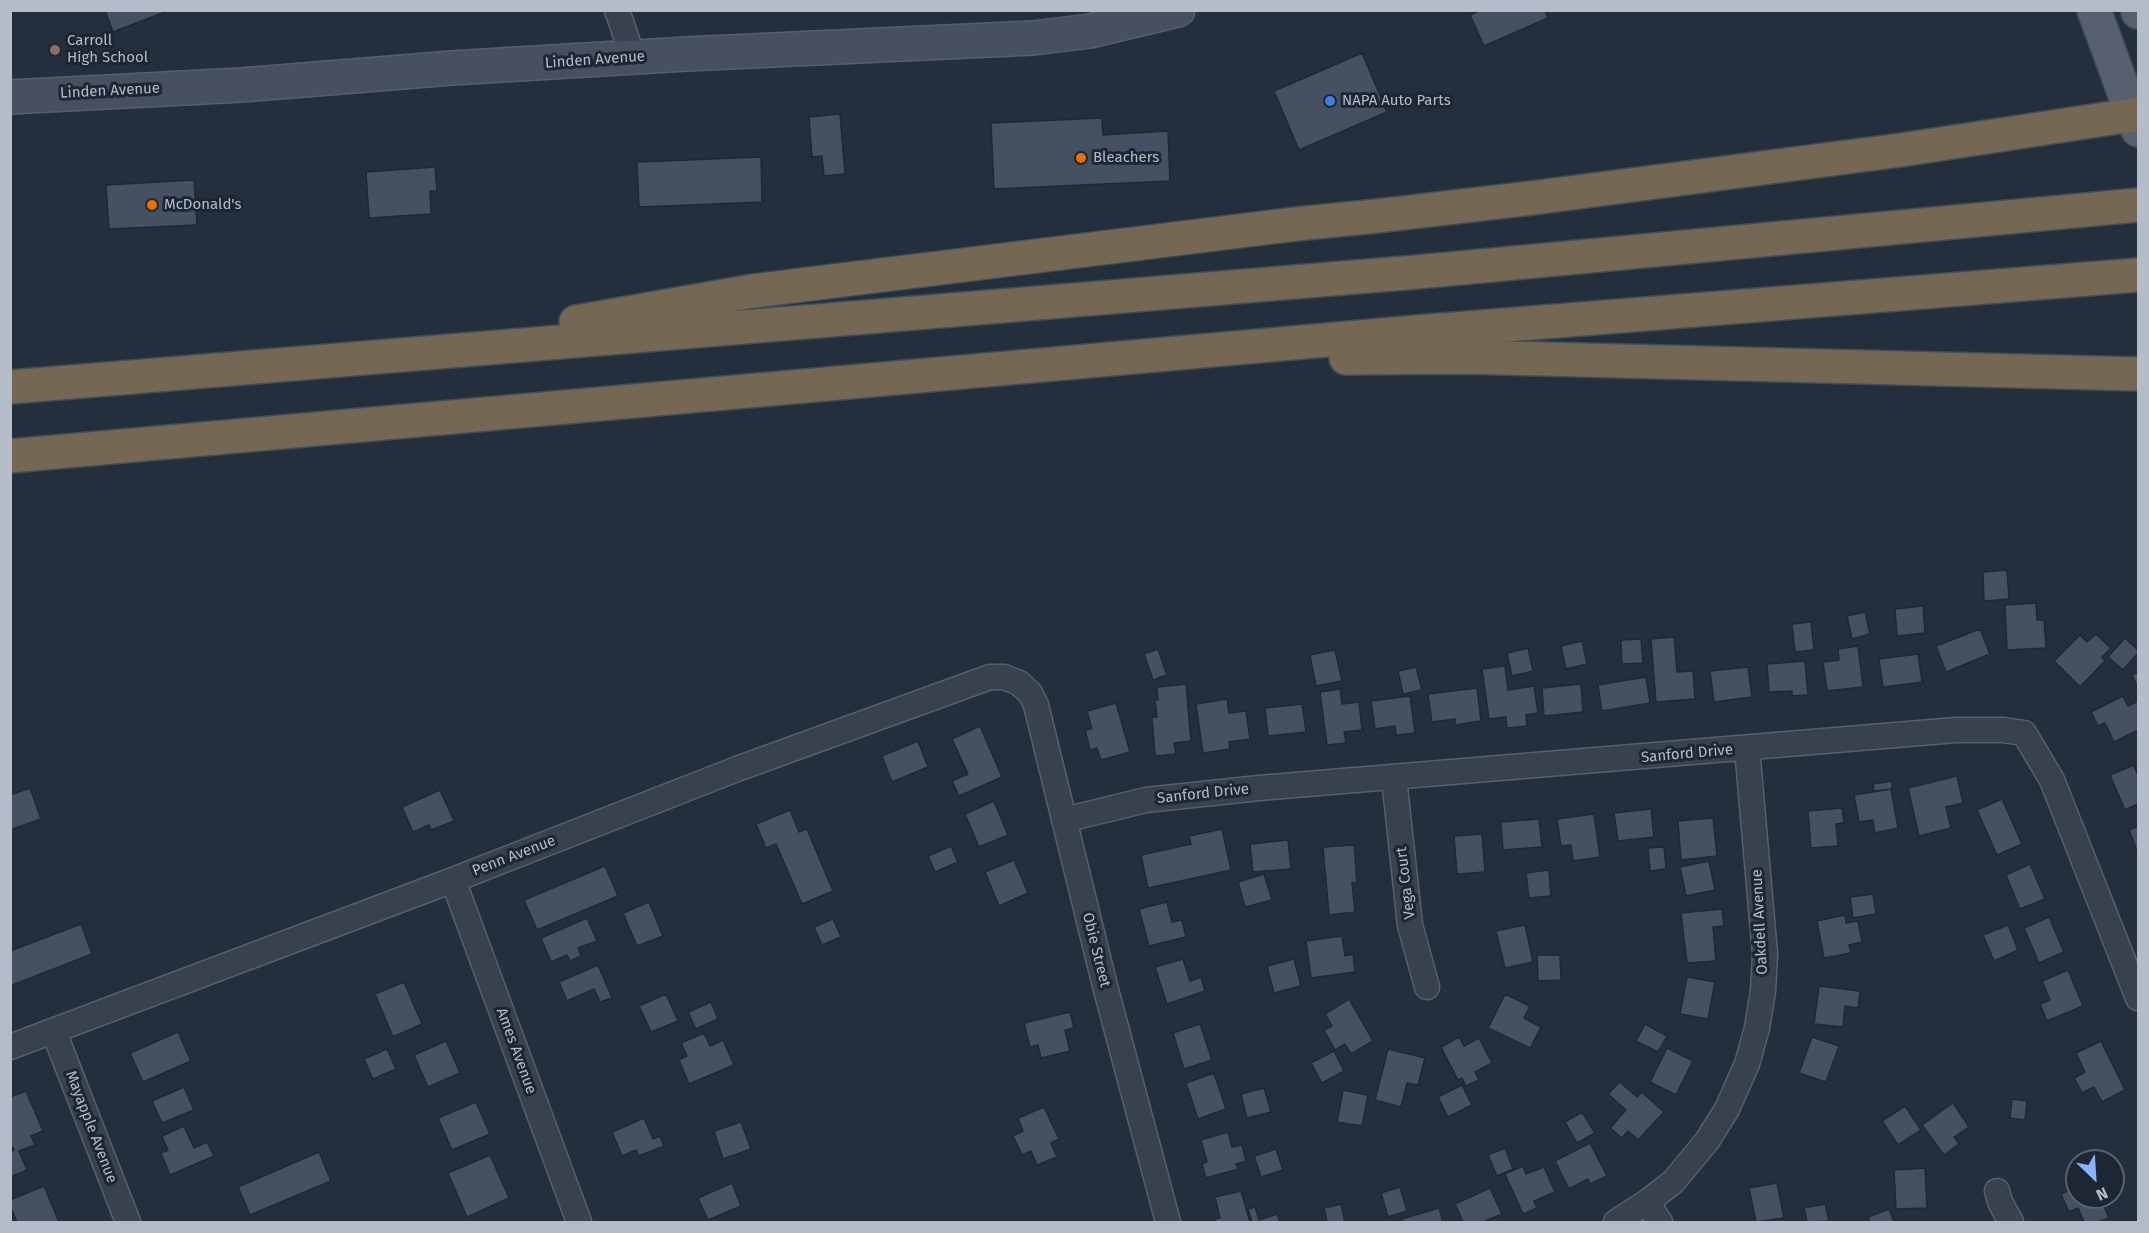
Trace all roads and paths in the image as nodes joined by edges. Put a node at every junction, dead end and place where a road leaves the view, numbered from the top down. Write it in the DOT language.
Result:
graph roads {
  1 [pos="617,10"];
  2 [pos="1178,10"];
  3 [pos="2094,10"];
  4 [pos="633,57"];
  5 [pos="10,97"];
  6 [pos="2137,120"];
  7 [pos="2139,206"];
  8 [pos="2139,275"];
  9 [pos="373,357"];
  10 [pos="1032,366"];
  11 [pos="2139,374"];
  12 [pos="10,387"];
  13 [pos="10,456"];
  14 [pos="1018,682"];
  15 [pos="1747,748"];
  16 [pos="1394,778"];
  17 [pos="1064,820"];
  18 [pos="453,880"];
  19 [pos="1427,987"];
  20 [pos="2139,998"];
  21 [pos="54,1032"];
  22 [pos="10,1047"];
  23 [pos="1997,1191"];
  24 [pos="1647,1203"];
  25 [pos="128,1222"];
  26 [pos="579,1222"];
  27 [pos="1168,1222"];
  28 [pos="1616,1222"];
  29 [pos="1660,1222"];
  30 [pos="2011,1222"];
  1 -- 4 [label="street"];
  2 -- 4 [label="main road, Linden Avenue"];
  3 -- 6 [label="main road"];
  4 -- 5 [label="main road, Linden Avenue"];
  6 -- 9 [label="highway"];
  7 -- 9 [label="highway"];
  8 -- 10 [label="highway"];
  9 -- 12 [label="highway"];
  10 -- 11 [label="highway"];
  10 -- 13 [label="highway"];
  14 -- 17 [label="street, Obie Street"];
  14 -- 18 [label="street, Penn Avenue"];
  15 -- 16 [label="street, Sanford Drive"];
  15 -- 20 [label="street, Sanford Drive"];
  15 -- 24 [label="street, Oakdell Avenue"];
  16 -- 17 [label="street, Sanford Drive"];
  16 -- 19 [label="street, Vega Court"];
  17 -- 27 [label="street, Obie Street"];
  18 -- 21 [label="street, Penn Avenue"];
  18 -- 26 [label="street, Ames Avenue"];
  21 -- 22 [label="street, Penn Avenue"];
  21 -- 25 [label="street, Mayapple Avenue"];
  23 -- 30 [label="street"];
  24 -- 28 [label="street, Oakdell Avenue"];
  24 -- 29 [label="street"];
}
